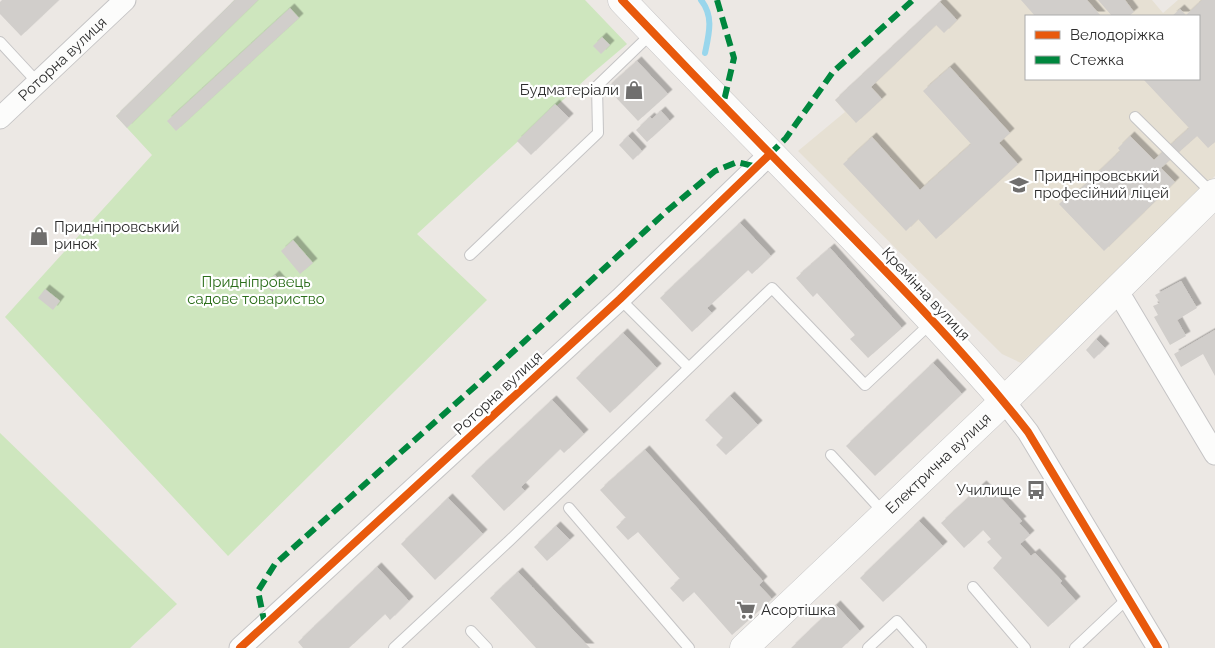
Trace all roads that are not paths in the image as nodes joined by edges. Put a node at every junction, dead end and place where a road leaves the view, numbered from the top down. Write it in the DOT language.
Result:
graph roads {
  1 [pos="125,0"];
  2 [pos="622,0"];
  3 [pos="652,32"];
  4 [pos="0,42"];
  5 [pos="38,83"];
  6 [pos="1135,117"];
  7 [pos="0,118"];
  8 [pos="770,154"];
  9 [pos="1214,194"];
  10 [pos="470,255"];
  11 [pos="1117,290"];
  12 [pos="620,299"];
  13 [pos="933,321"];
  14 [pos="688,367"];
  15 [pos="1004,401"];
  16 [pos="1215,454"];
  17 [pos="832,455"];
  18 [pos="569,508"];
  19 [pos="885,514"];
  20 [pos="973,587"];
  21 [pos="1128,598"];
  22 [pos="471,631"];
  23 [pos="250,645"];
  24 [pos="394,648"];
  25 [pos="486,648"];
  26 [pos="689,648"];
  27 [pos="744,648"];
  28 [pos="868,648"];
  29 [pos="921,648"];
  30 [pos="1025,648"];
  31 [pos="1075,648"];
  32 [pos="1158,648"];
  1 -- 5 [label="street, Роторна вулиця"];
  2 -- 3 [label="street, Кремінна вулиця"];
  3 -- 8 [label="street, Кремінна вулиця"];
  3 -- 10 [label="lane"];
  4 -- 5 [label="lane"];
  5 -- 7 [label="street, Роторна вулиця"];
  6 -- 9 [label="lane"];
  8 -- 12 [label="street, Роторна вулиця"];
  8 -- 13 [label="street, Кремінна вулиця"];
  9 -- 11 [label="street, Електрична вулиця"];
  11 -- 15 [label="street, Електрична вулиця"];
  11 -- 16 [label="street"];
  12 -- 14 [label="lane"];
  12 -- 23 [label="street, Роторна вулиця"];
  13 -- 14 [label="lane"];
  13 -- 15 [label="street, Кремінна вулиця"];
  14 -- 24 [label="lane"];
  15 -- 19 [label="street, Електрична вулиця"];
  15 -- 21 [label="street, Кремінна вулиця"];
  17 -- 19 [label="lane"];
  18 -- 26 [label="lane"];
  19 -- 27 [label="street, Електрична вулиця"];
  20 -- 30 [label="lane"];
  21 -- 31 [label="lane"];
  21 -- 32 [label="street, Кремінна вулиця"];
  22 -- 25 [label="lane"];
  28 -- 29 [label="lane"];
}
